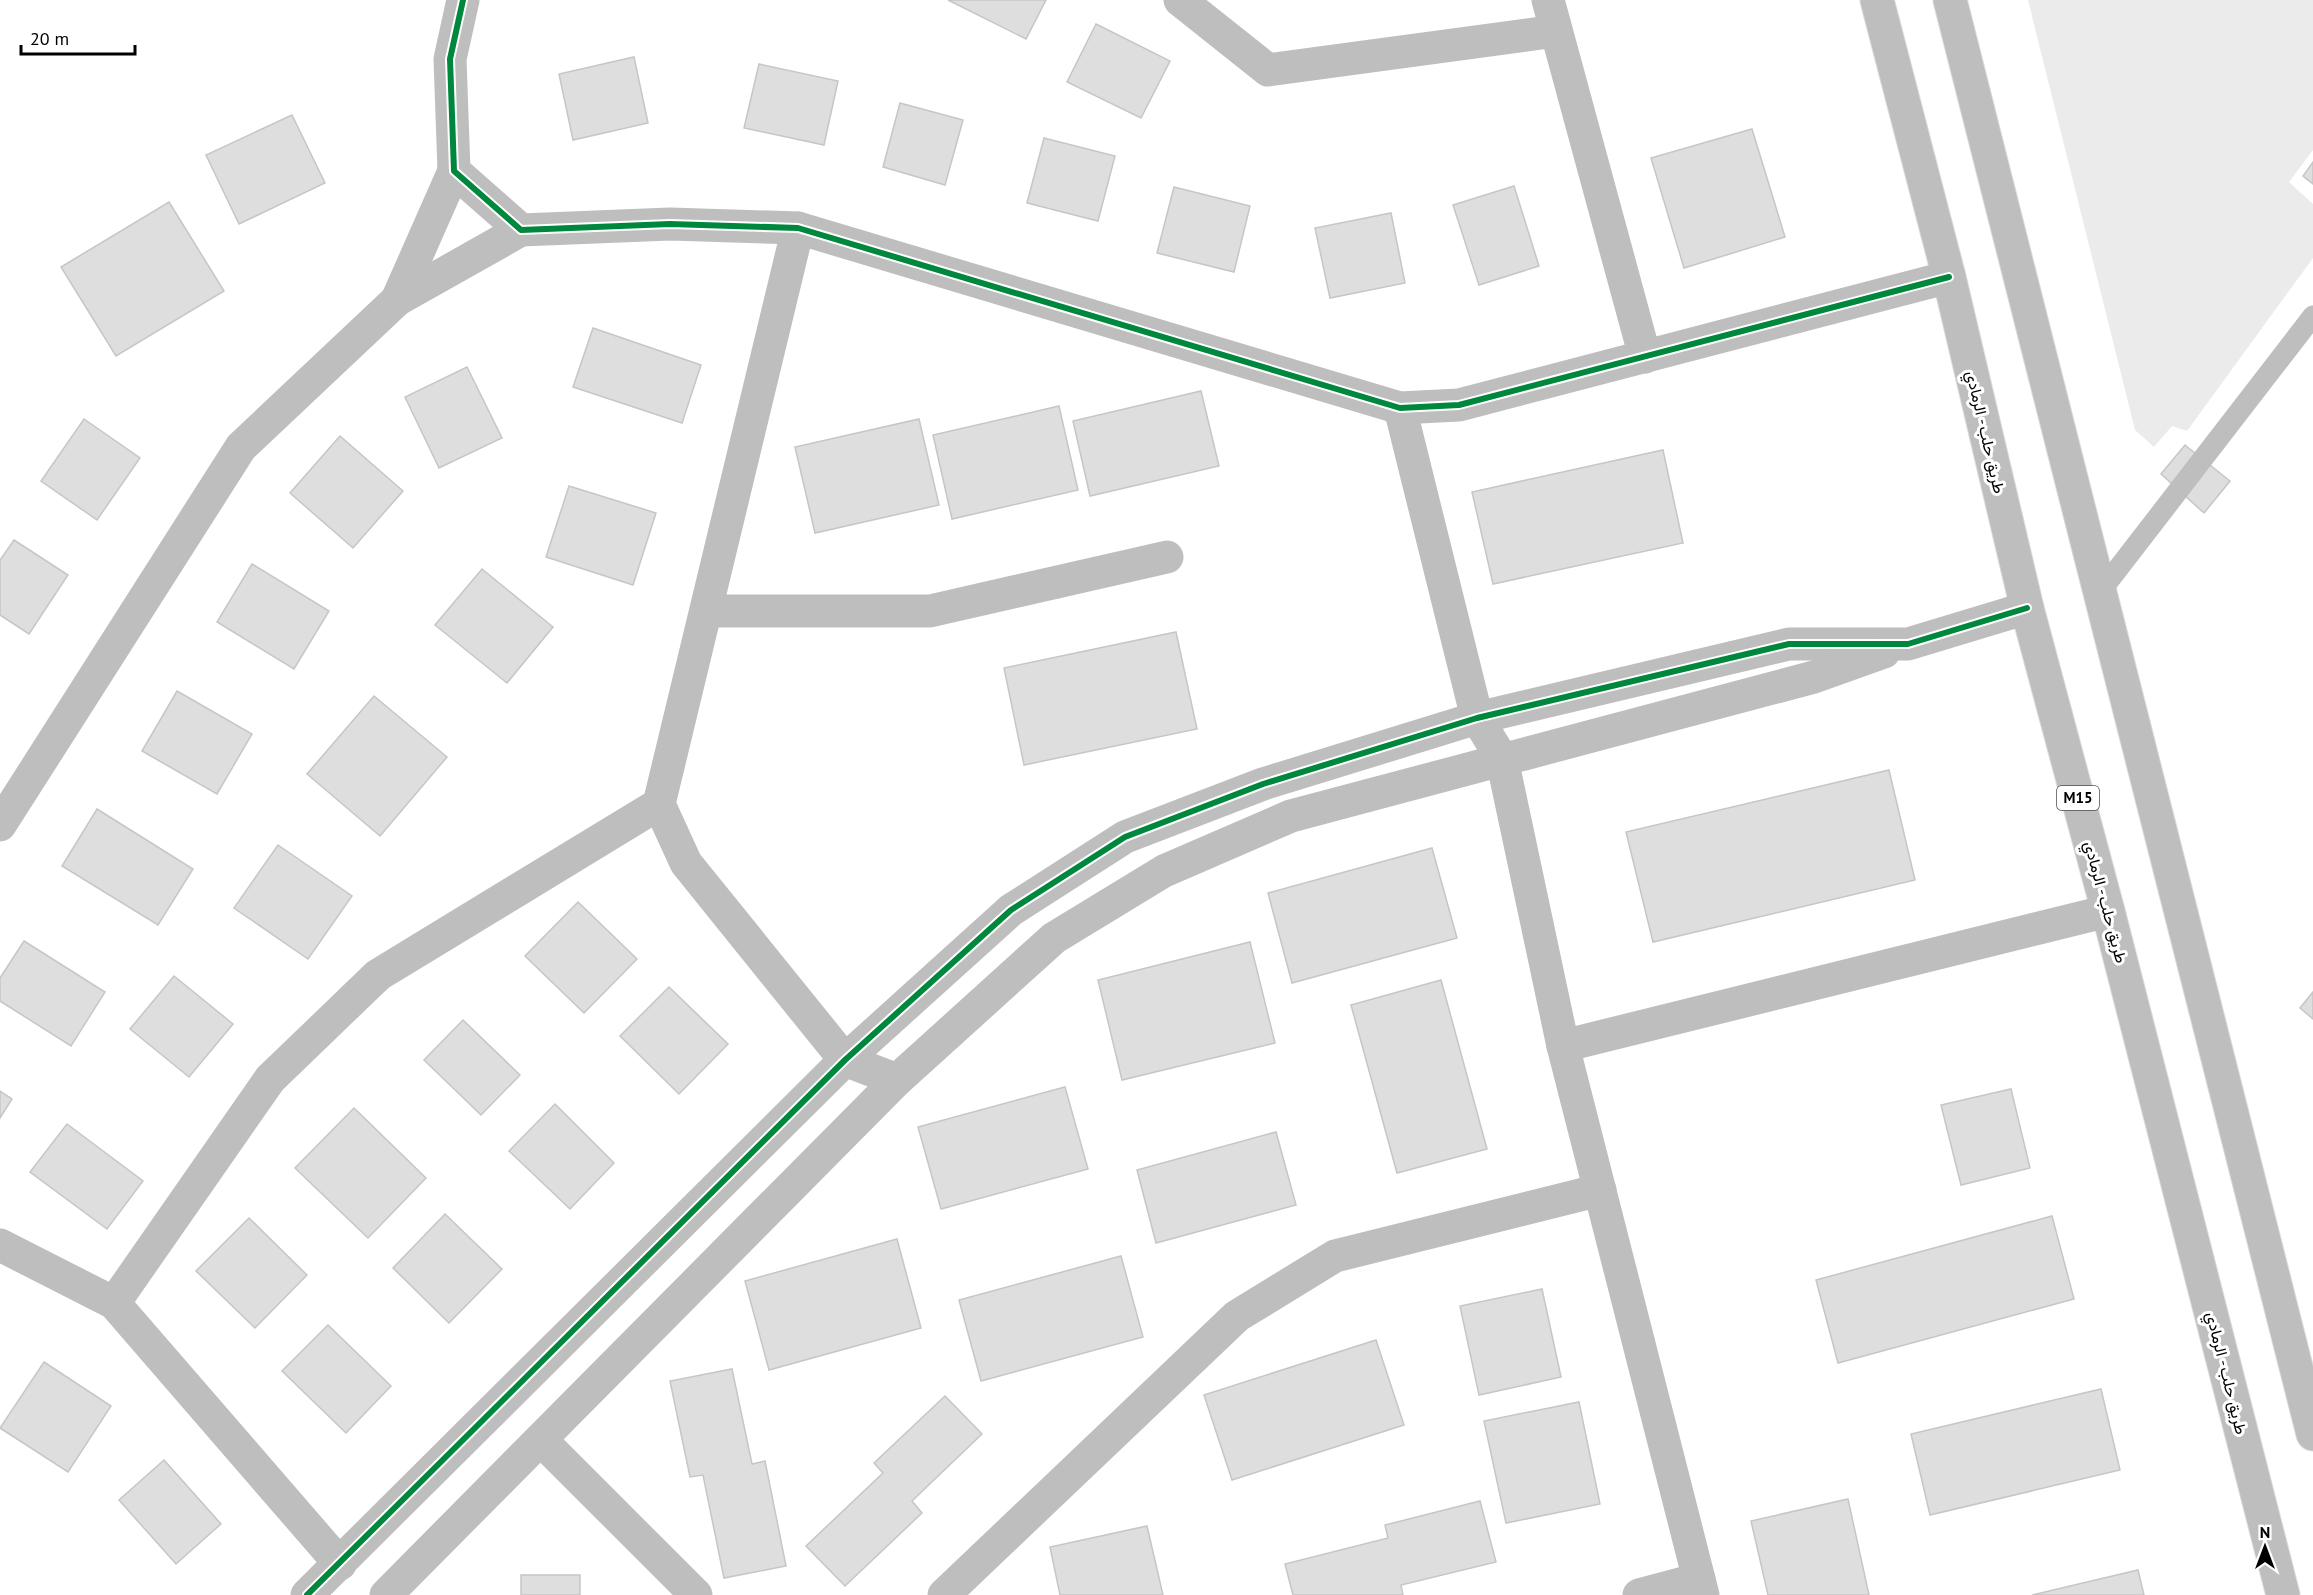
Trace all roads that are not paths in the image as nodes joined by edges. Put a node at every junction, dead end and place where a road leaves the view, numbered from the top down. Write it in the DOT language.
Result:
graph roads {
  1 [pos="463,0"];
  2 [pos="1180,0"];
  3 [pos="1548,0"];
  4 [pos="1877,0"];
  5 [pos="1950,0"];
  6 [pos="1556,31"];
  7 [pos="454,171"];
  8 [pos="798,228"];
  9 [pos="521,230"];
  10 [pos="1949,277"];
  11 [pos="397,300"];
  12 [pos="2313,316"];
  13 [pos="1645,357"];
  14 [pos="1400,408"];
  15 [pos="1167,557"];
  16 [pos="2100,592"];
  17 [pos="2027,608"];
  18 [pos="706,611"];
  19 [pos="1908,644"];
  20 [pos="1476,718"];
  21 [pos="1502,759"];
  22 [pos="659,804"];
  23 [pos="0,825"];
  24 [pos="2108,911"];
  25 [pos="1563,1046"];
  26 [pos="845,1060"];
  27 [pos="897,1080"];
  28 [pos="1599,1190"];
  29 [pos="0,1245"];
  30 [pos="114,1303"];
  31 [pos="2313,1434"];
  32 [pos="542,1440"];
  33 [pos="340,1564"];
  34 [pos="1701,1587"];
  35 [pos="307,1595"];
  36 [pos="386,1595"];
  37 [pos="696,1595"];
  38 [pos="944,1595"];
  39 [pos="1639,1595"];
  40 [pos="2283,1595"];
  1 -- 7 [label="main road"];
  2 -- 6 [label="main road"];
  3 -- 6 [label="main road"];
  4 -- 10 [label="main road, طريق حلب - الرمادي / M15"];
  5 -- 16 [label="main road"];
  6 -- 13 [label="main road"];
  7 -- 9 [label="main road"];
  7 -- 11 [label="main road"];
  8 -- 9 [label="main road"];
  8 -- 14 [label="main road"];
  8 -- 18 [label="main road"];
  9 -- 11 [label="main road"];
  10 -- 13 [label="main road"];
  10 -- 17 [label="main road, طريق حلب - الرمادي / M15"];
  11 -- 23 [label="main road"];
  12 -- 16 [label="lane"];
  13 -- 14 [label="main road"];
  14 -- 20 [label="main road"];
  15 -- 18 [label="main road"];
  16 -- 31 [label="main road"];
  17 -- 19 [label="main road"];
  17 -- 24 [label="main road, طريق حلب - الرمادي / M15"];
  18 -- 22 [label="main road"];
  19 -- 20 [label="main road"];
  19 -- 21 [label="main road"];
  20 -- 21 [label="main road"];
  20 -- 26 [label="main road"];
  21 -- 25 [label="main road"];
  21 -- 27 [label="main road"];
  22 -- 26 [label="main road"];
  22 -- 30 [label="main road"];
  24 -- 25 [label="main road"];
  24 -- 40 [label="main road, طريق حلب - الرمادي / M15"];
  25 -- 28 [label="main road"];
  26 -- 27 [label="main road"];
  26 -- 33 [label="main road"];
  27 -- 32 [label="main road"];
  28 -- 34 [label="main road"];
  28 -- 38 [label="main road"];
  29 -- 30 [label="main road"];
  30 -- 33 [label="main road"];
  32 -- 36 [label="main road"];
  32 -- 37 [label="main road"];
  33 -- 35 [label="main road"];
  34 -- 39 [label="main road"];
}
